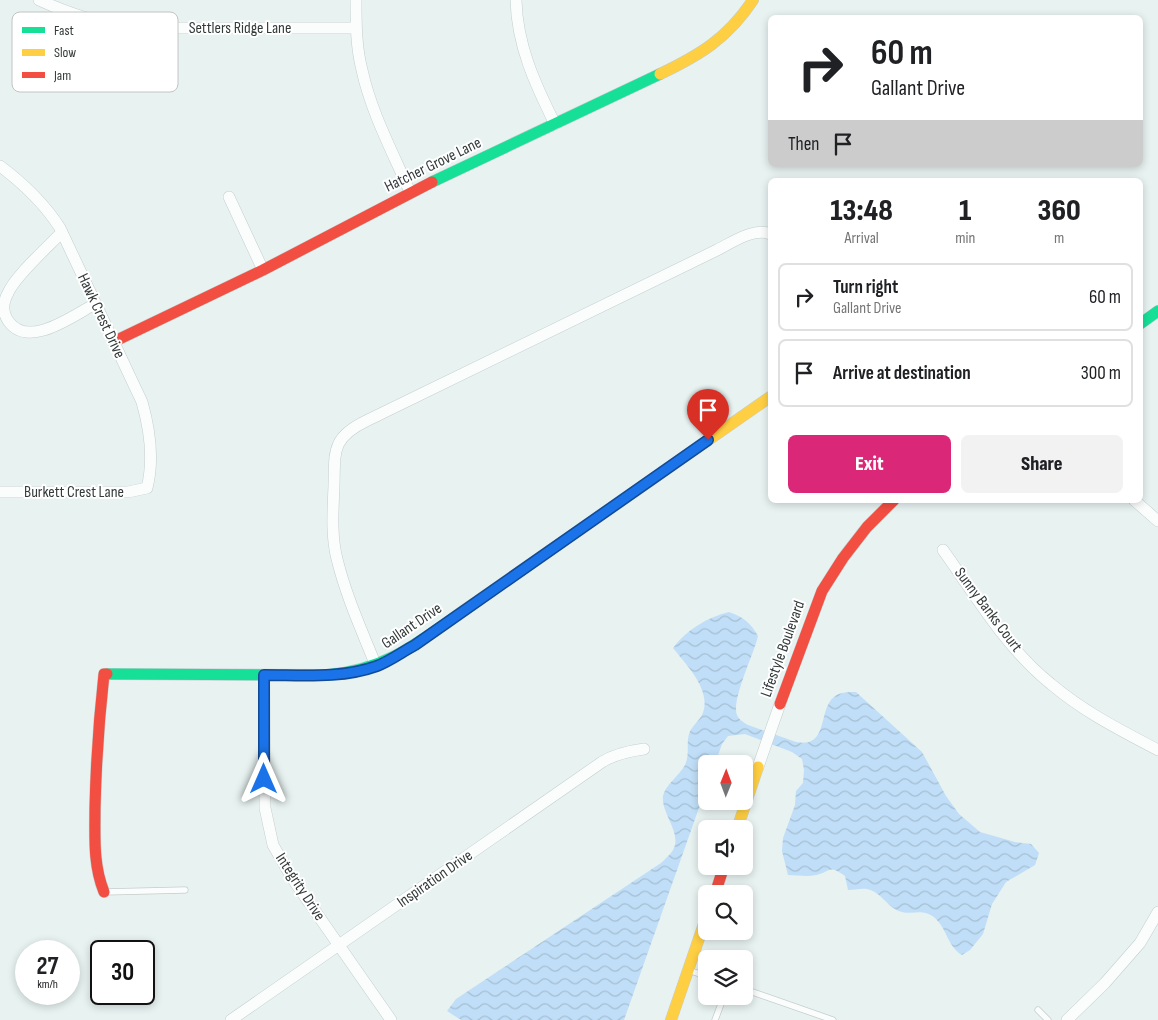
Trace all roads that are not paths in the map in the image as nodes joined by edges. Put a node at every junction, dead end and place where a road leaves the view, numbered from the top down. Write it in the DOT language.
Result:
graph roads {
  1 [pos="39,0"];
  2 [pos="356,0"];
  3 [pos="516,0"];
  4 [pos="753,0"];
  5 [pos="68,12"];
  6 [pos="178,27"];
  7 [pos="356,28"];
  8 [pos="555,124"];
  9 [pos="0,166"];
  10 [pos="410,192"];
  11 [pos="229,198"];
  12 [pos="62,232"];
  13 [pos="767,233"];
  14 [pos="263,270"];
  15 [pos="95,304"];
  16 [pos="1158,311"];
  17 [pos="1143,322"];
  18 [pos="113,342"];
  19 [pos="768,398"];
  20 [pos="147,488"];
  21 [pos="0,492"];
  22 [pos="891,503"];
  23 [pos="1137,503"];
  24 [pos="1158,521"];
  25 [pos="943,550"];
  26 [pos="376,666"];
  27 [pos="264,675"];
  28 [pos="644,749"];
  29 [pos="1158,750"];
  30 [pos="740,820"];
  31 [pos="185,890"];
  32 [pos="104,892"];
  33 [pos="1158,912"];
  34 [pos="698,940"];
  35 [pos="338,946"];
  36 [pos="688,970"];
  37 [pos="698,973"];
  38 [pos="753,992"];
  39 [pos="721,1005"];
  40 [pos="1038,1010"];
  41 [pos="231,1020"];
  42 [pos="391,1020"];
  43 [pos="671,1020"];
  44 [pos="715,1020"];
  45 [pos="833,1020"];
  46 [pos="1048,1020"];
  47 [pos="1067,1020"];
  1 -- 5 [label="street, Settlers Ridge Lane"];
  2 -- 7 [label="street"];
  3 -- 8 [label="street"];
  4 -- 8 [label="street, Hatcher Grove Lane"];
  6 -- 7 [label="street, Settlers Ridge Lane"];
  7 -- 10 [label="street"];
  8 -- 10 [label="street, Hatcher Grove Lane"];
  9 -- 12 [label="street, Hawk Crest Drive"];
  10 -- 14 [label="street, Hatcher Grove Lane"];
  11 -- 14 [label="street"];
  12 -- 15 [label="street, Hawk Crest Drive"];
  12 -- 15 [label="street"];
  13 -- 26 [label="street"];
  14 -- 18 [label="street, Hatcher Grove Lane"];
  15 -- 18 [label="street, Hawk Crest Drive"];
  16 -- 17 [label="street"];
  18 -- 20 [label="street, Hawk Crest Drive"];
  19 -- 26 [label="street, Gallant Drive"];
  20 -- 21 [label="street, Burkett Crest Lane"];
  22 -- 30 [label="street, Lifestyle Boulevard"];
  23 -- 24 [label="street"];
  25 -- 29 [label="street, Sunny Banks Court"];
  26 -- 27 [label="street, Gallant Drive"];
  27 -- 32 [label="street, Gallant Drive"];
  27 -- 35 [label="street, Integrity Drive"];
  28 -- 35 [label="street, Inspiration Drive"];
  31 -- 32 [label="lane"];
  33 -- 47 [label="street"];
  34 -- 36 [label="street"];
  35 -- 41 [label="street, Inspiration Drive"];
  35 -- 42 [label="street, Integrity Drive"];
  36 -- 37 [label="lane"];
  36 -- 43 [label="street"];
  38 -- 45 [label="lane"];
  39 -- 44 [label="lane"];
  40 -- 46 [label="lane"];
}
